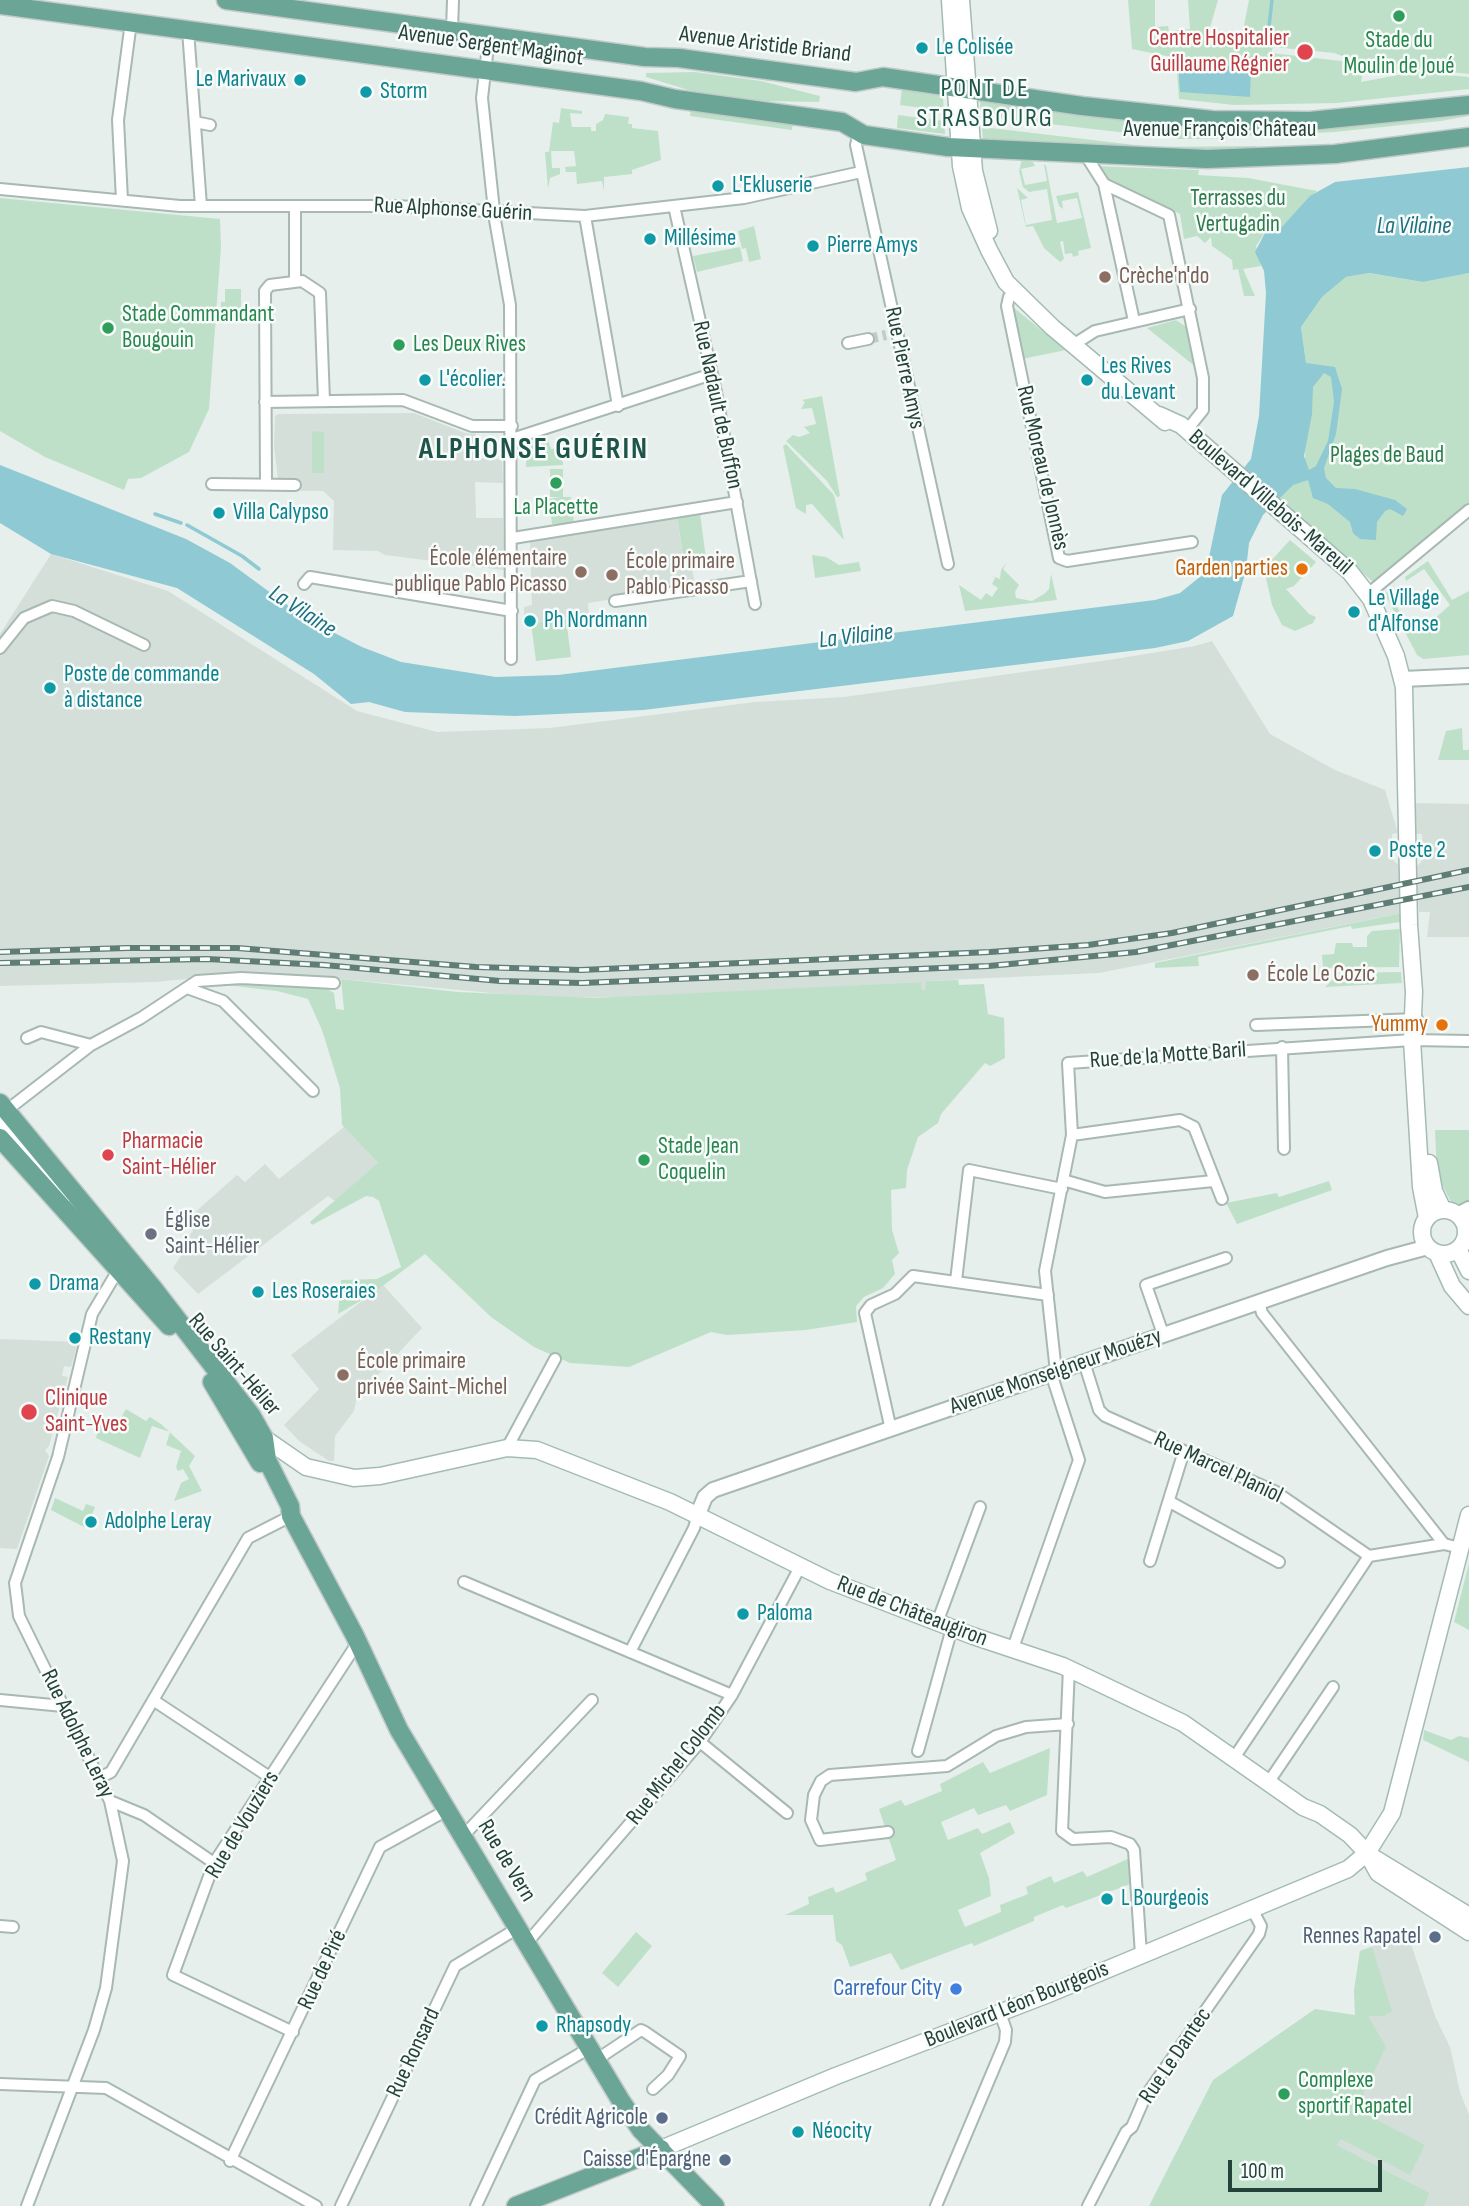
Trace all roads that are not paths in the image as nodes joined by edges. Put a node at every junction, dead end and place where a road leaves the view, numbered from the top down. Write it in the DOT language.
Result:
graph roads {
  1 [pos="226,0"];
  2 [pos="453,0"];
  3 [pos="950,0"];
  4 [pos="961,0"];
  5 [pos="0,5"];
  6 [pos="131,22"];
  7 [pos="188,30"];
  8 [pos="452,30"];
  9 [pos="569,46"];
  10 [pos="485,70"];
  11 [pos="960,87"];
  12 [pos="1469,105"];
  13 [pos="195,122"];
  14 [pos="210,125"];
  15 [pos="859,132"];
  16 [pos="1469,137"];
  17 [pos="964,148"];
  18 [pos="1085,154"];
  19 [pos="862,172"];
  20 [pos="1104,184"];
  21 [pos="0,189"];
  22 [pos="122,200"];
  23 [pos="201,206"];
  24 [pos="295,206"];
  25 [pos="674,206"];
  26 [pos="494,212"];
  27 [pos="584,216"];
  28 [pos="295,281"];
  29 [pos="1015,291"];
  30 [pos="1190,309"];
  31 [pos="1134,321"];
  32 [pos="868,339"];
  33 [pos="1076,341"];
  34 [pos="848,343"];
  35 [pos="712,374"];
  36 [pos="324,401"];
  37 [pos="265,402"];
  38 [pos="618,406"];
  39 [pos="1159,415"];
  40 [pos="512,426"];
  41 [pos="1187,430"];
  42 [pos="512,439"];
  43 [pos="1233,474"];
  44 [pos="212,484"];
  45 [pos="266,484"];
  46 [pos="295,485"];
  47 [pos="737,502"];
  48 [pos="1469,510"];
  49 [pos="513,538"];
  50 [pos="1192,542"];
  51 [pos="948,564"];
  52 [pos="751,581"];
  53 [pos="304,584"];
  54 [pos="615,601"];
  55 [pos="1371,601"];
  56 [pos="755,604"];
  57 [pos="512,611"];
  58 [pos="144,645"];
  59 [pos="0,648"];
  60 [pos="511,659"];
  61 [pos="1469,676"];
  62 [pos="1403,679"];
  63 [pos="334,983"];
  64 [pos="187,988"];
  65 [pos="1416,1019"];
  66 [pos="1256,1026"];
  67 [pos="27,1038"];
  68 [pos="1417,1041"];
  69 [pos="1469,1041"];
  70 [pos="91,1045"];
  71 [pos="1282,1047"];
  72 [pos="313,1090"];
  73 [pos="2,1113"];
  74 [pos="1072,1135"];
  75 [pos="0,1138"];
  76 [pos="1284,1149"];
  77 [pos="1213,1181"];
  78 [pos="1062,1184"];
  79 [pos="1222,1199"];
  80 [pos="1461,1217"];
  81 [pos="1427,1218"];
  82 [pos="1458,1249"];
  83 [pos="1432,1250"];
  84 [pos="1226,1258"];
  85 [pos="125,1266"];
  86 [pos="1469,1271"];
  87 [pos="956,1281"];
  88 [pos="1048,1295"];
  89 [pos="1259,1302"];
  90 [pos="1469,1306"];
  91 [pos="1163,1334"];
  92 [pos="555,1359"];
  93 [pos="1084,1362"];
  94 [pos="1054,1373"];
  95 [pos="212,1382"];
  96 [pos="891,1430"];
  97 [pos="264,1438"];
  98 [pos="507,1448"];
  99 [pos="1184,1451"];
  100 [pos="1170,1502"];
  101 [pos="980,1507"];
  102 [pos="698,1514"];
  103 [pos="1469,1515"];
  104 [pos="291,1517"];
  105 [pos="1452,1546"];
  106 [pos="1369,1556"];
  107 [pos="1150,1561"];
  108 [pos="1279,1562"];
  109 [pos="800,1567"];
  110 [pos="464,1582"];
  111 [pos="944,1626"];
  112 [pos="358,1642"];
  113 [pos="1013,1648"];
  114 [pos="630,1652"];
  115 [pos="1069,1668"];
  116 [pos="1333,1687"];
  117 [pos="732,1695"];
  118 [pos="0,1700"];
  119 [pos="153,1700"];
  120 [pos="592,1700"];
  121 [pos="63,1706"];
  122 [pos="1068,1724"];
  123 [pos="700,1742"];
  124 [pos="918,1751"];
  125 [pos="1234,1758"];
  126 [pos="99,1778"];
  127 [pos="271,1778"];
  128 [pos="1268,1783"];
  129 [pos="110,1801"];
  130 [pos="447,1810"];
  131 [pos="787,1813"];
  132 [pos="888,1832"];
  133 [pos="463,1836"];
  134 [pos="1367,1853"];
  135 [pos="214,1863"];
  136 [pos="1252,1909"];
  137 [pos="1469,1916"];
  138 [pos="0,1926"];
  139 [pos="13,1927"];
  140 [pos="1469,1932"];
  141 [pos="522,1936"];
  142 [pos="1141,1955"];
  143 [pos="1000,2013"];
  144 [pos="293,2032"];
  145 [pos="592,2054"];
  146 [pos="0,2084"];
  147 [pos="73,2085"];
  148 [pos="653,2090"];
  149 [pos="662,2149"];
  150 [pos="230,2161"];
  151 [pos="707,2203"];
  152 [pos="1093,2204"];
  153 [pos="27,2206"];
  154 [pos="316,2206"];
  155 [pos="341,2206"];
  156 [pos="475,2206"];
  157 [pos="516,2206"];
  158 [pos="936,2206"];
  1 -- 8 [label="main road, Avenue Aristide Briand"];
  2 -- 8 [label="street"];
  3 -- 11 [label="main road"];
  4 -- 11 [label="main road"];
  5 -- 6 [label="main road, Avenue Sergent Maginot"];
  6 -- 7 [label="main road, Avenue Sergent Maginot"];
  6 -- 22 [label="street"];
  7 -- 10 [label="main road, Avenue Sergent Maginot"];
  7 -- 13 [label="street"];
  8 -- 9 [label="main road, Avenue Aristide Briand"];
  9 -- 10 [label="street, Avenue Aristide Briand"];
  9 -- 11 [label="main road, Avenue Aristide Briand"];
  10 -- 15 [label="main road, Avenue Sergent Maginot"];
  10 -- 26 [label="street"];
  11 -- 12 [label="main road, Avenue François Château"];
  11 -- 17 [label="main road"];
  13 -- 14 [label="street"];
  13 -- 23 [label="street"];
  15 -- 17 [label="main road, Avenue Sergent Maginot"];
  15 -- 19 [label="street"];
  16 -- 18 [label="main road, Avenue François Château"];
  17 -- 18 [label="main road, Avenue François Château"];
  17 -- 29 [label="main road, Boulevard Villebois-Mareuil"];
  18 -- 20 [label="street"];
  19 -- 25 [label="street, Rue Alphonse Guérin"];
  19 -- 51 [label="street, Rue Pierre Amys"];
  20 -- 30 [label="street"];
  20 -- 31 [label="street"];
  21 -- 22 [label="street, Rue Alphonse Guérin"];
  22 -- 23 [label="street, Rue Alphonse Guérin"];
  23 -- 24 [label="street, Rue Alphonse Guérin"];
  24 -- 26 [label="street, Rue Alphonse Guérin"];
  24 -- 28 [label="street"];
  25 -- 27 [label="street, Rue Alphonse Guérin"];
  25 -- 35 [label="street, Rue Nadault de Buffon"];
  26 -- 27 [label="street, Rue Alphonse Guérin"];
  26 -- 40 [label="street"];
  27 -- 38 [label="street"];
  28 -- 36 [label="street"];
  28 -- 37 [label="street"];
  29 -- 33 [label="main road, Boulevard Villebois-Mareuil"];
  29 -- 50 [label="street, Rue Moreau de Jonnès"];
  30 -- 31 [label="street"];
  30 -- 41 [label="street"];
  31 -- 33 [label="street"];
  32 -- 34 [label="street"];
  33 -- 39 [label="main road, Boulevard Villebois-Mareuil"];
  35 -- 38 [label="street"];
  35 -- 47 [label="street, Rue Nadault de Buffon"];
  36 -- 37 [label="street"];
  36 -- 40 [label="street"];
  37 -- 45 [label="street"];
  38 -- 42 [label="street"];
  39 -- 41 [label="main road, Boulevard Villebois-Mareuil"];
  39 -- 43 [label="main road, Boulevard Villebois-Mareuil"];
  40 -- 42 [label="street"];
  41 -- 43 [label="main road, Boulevard Villebois-Mareuil"];
  42 -- 49 [label="street"];
  43 -- 55 [label="main road, Boulevard Villebois-Mareuil"];
  44 -- 45 [label="street"];
  45 -- 46 [label="street"];
  47 -- 49 [label="street"];
  47 -- 52 [label="street, Rue Nadault de Buffon"];
  48 -- 55 [label="street"];
  49 -- 57 [label="street"];
  52 -- 54 [label="street"];
  52 -- 56 [label="street, Rue Nadault de Buffon"];
  53 -- 57 [label="street"];
  55 -- 62 [label="main road, Boulevard Villebois-Mareuil"];
  57 -- 60 [label="street"];
  58 -- 59 [label="street"];
  61 -- 62 [label="street"];
  62 -- 65 [label="main road, Boulevard Villebois-Mareuil"];
  63 -- 64 [label="street"];
  64 -- 70 [label="street"];
  64 -- 72 [label="street"];
  65 -- 66 [label="street"];
  65 -- 68 [label="main road"];
  67 -- 70 [label="street"];
  68 -- 69 [label="street, Rue de la Motte Baril"];
  68 -- 71 [label="street, Rue de la Motte Baril"];
  68 -- 80 [label="main road"];
  68 -- 81 [label="main road"];
  70 -- 73 [label="street"];
  71 -- 74 [label="street, Rue de la Motte Baril"];
  71 -- 76 [label="street"];
  73 -- 85 [label="main road, Rue Saint-Hélier"];
  74 -- 77 [label="street"];
  74 -- 78 [label="street, Rue de la Motte Baril"];
  75 -- 85 [label="main road, Rue Saint-Hélier"];
  77 -- 78 [label="street"];
  77 -- 79 [label="street"];
  78 -- 87 [label="street"];
  78 -- 88 [label="street, Rue de la Motte Baril"];
  80 -- 81 [label="main road"];
  80 -- 82 [label="main road"];
  81 -- 83 [label="main road"];
  82 -- 83 [label="main road"];
  82 -- 86 [label="main road"];
  83 -- 89 [label="street, Avenue Monseigneur Mouézy"];
  83 -- 90 [label="main road"];
  84 -- 91 [label="street"];
  85 -- 95 [label="main road, Rue Saint-Hélier"];
  85 -- 97 [label="main road, Rue Saint-Hélier"];
  85 -- 121 [label="street, Rue Adolphe Leray"];
  87 -- 88 [label="street"];
  87 -- 96 [label="street"];
  88 -- 94 [label="street, Rue de la Motte Baril"];
  89 -- 91 [label="street, Avenue Monseigneur Mouézy"];
  89 -- 105 [label="street"];
  91 -- 93 [label="street, Avenue Monseigneur Mouézy"];
  92 -- 98 [label="street"];
  93 -- 94 [label="street, Avenue Monseigneur Mouézy"];
  93 -- 99 [label="street, Rue Marcel Planiol"];
  94 -- 96 [label="street, Avenue Monseigneur Mouézy"];
  94 -- 113 [label="street, Rue de la Motte Baril"];
  95 -- 97 [label="main road, Rue Saint-Hélier"];
  95 -- 104 [label="main road, Rue de Vern"];
  96 -- 102 [label="street, Avenue Monseigneur Mouézy"];
  97 -- 98 [label="main road, Rue de Châteaugiron"];
  97 -- 104 [label="main road, Rue de Vern"];
  98 -- 102 [label="main road, Rue de Châteaugiron"];
  99 -- 100 [label="street"];
  99 -- 106 [label="street, Rue Marcel Planiol"];
  100 -- 107 [label="street"];
  100 -- 108 [label="street"];
  101 -- 111 [label="street"];
  102 -- 109 [label="main road, Rue de Châteaugiron"];
  102 -- 114 [label="street"];
  103 -- 105 [label="main road"];
  104 -- 112 [label="main road, Rue de Vern"];
  104 -- 119 [label="street"];
  105 -- 106 [label="street"];
  105 -- 134 [label="main road"];
  106 -- 125 [label="street"];
  109 -- 111 [label="main road, Rue de Châteaugiron"];
  109 -- 117 [label="street, Rue Michel Colomb"];
  110 -- 114 [label="street"];
  111 -- 113 [label="main road, Rue de Châteaugiron"];
  111 -- 124 [label="street"];
  112 -- 127 [label="street, Rue de Vouziers"];
  112 -- 130 [label="main road, Rue de Vern"];
  113 -- 115 [label="main road, Rue de Châteaugiron"];
  114 -- 117 [label="street"];
  115 -- 122 [label="street"];
  115 -- 125 [label="main road, Rue de Châteaugiron"];
  116 -- 128 [label="street"];
  117 -- 123 [label="street, Rue Michel Colomb"];
  118 -- 121 [label="street"];
  119 -- 126 [label="street"];
  119 -- 127 [label="street"];
  120 -- 133 [label="street"];
  121 -- 126 [label="street, Rue Adolphe Leray"];
  122 -- 132 [label="street"];
  122 -- 142 [label="street"];
  123 -- 131 [label="street"];
  123 -- 141 [label="street, Rue Michel Colomb"];
  125 -- 128 [label="main road, Rue de Châteaugiron"];
  126 -- 129 [label="street, Rue Adolphe Leray"];
  127 -- 135 [label="street, Rue de Vouziers"];
  128 -- 134 [label="main road, Rue de Châteaugiron"];
  129 -- 135 [label="street"];
  129 -- 147 [label="street, Rue Adolphe Leray"];
  130 -- 133 [label="main road, Rue de Vern"];
  130 -- 144 [label="street, Rue de Piré"];
  133 -- 141 [label="main road, Rue de Vern"];
  134 -- 136 [label="main road, Boulevard Léon Bourgeois"];
  134 -- 137 [label="main road, Rue de Châteaugiron"];
  134 -- 140 [label="main road, Rue de Châteaugiron"];
  135 -- 144 [label="street, Rue de Vouziers"];
  136 -- 142 [label="main road, Boulevard Léon Bourgeois"];
  136 -- 152 [label="street, Rue Le Dantec"];
  138 -- 139 [label="street"];
  141 -- 145 [label="main road, Rue de Vern"];
  141 -- 155 [label="street, Rue Ronsard"];
  142 -- 143 [label="main road, Boulevard Léon Bourgeois"];
  143 -- 149 [label="main road, Boulevard Léon Bourgeois"];
  143 -- 158 [label="street"];
  144 -- 150 [label="street, Rue de Piré"];
  145 -- 148 [label="street"];
  145 -- 149 [label="main road, Rue de Vern"];
  145 -- 156 [label="street"];
  146 -- 147 [label="street"];
  147 -- 150 [label="street"];
  147 -- 153 [label="street, Rue Adolphe Leray"];
  149 -- 151 [label="main road, Rue de Vern"];
  149 -- 157 [label="main road"];
  150 -- 154 [label="street"];
}
